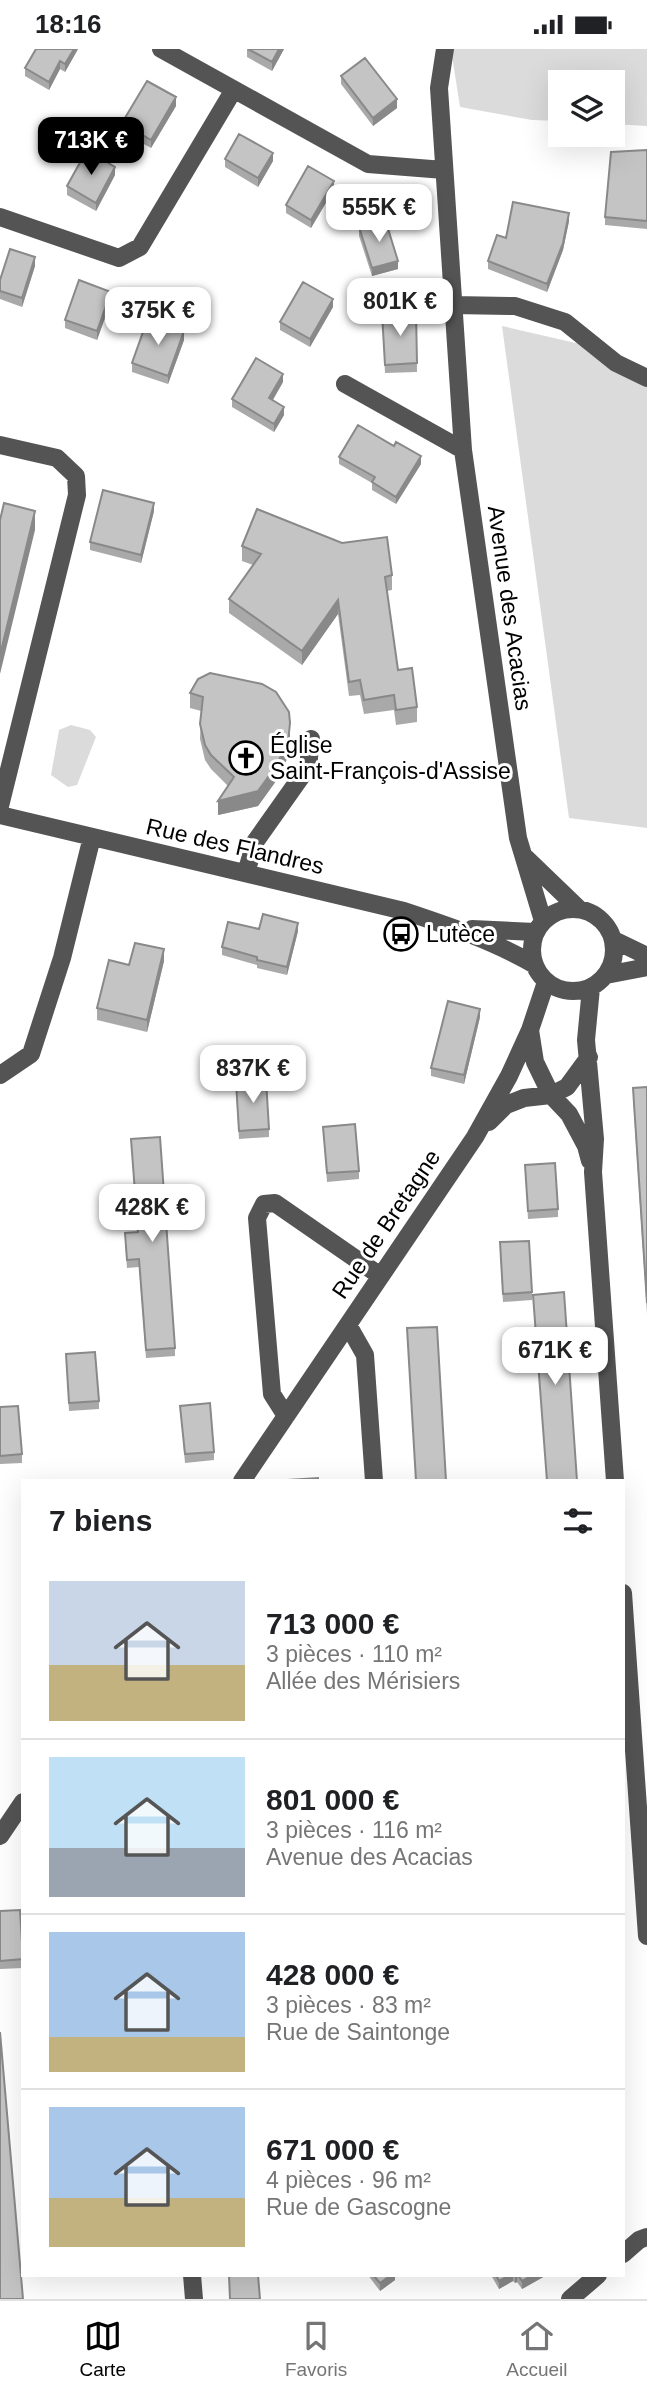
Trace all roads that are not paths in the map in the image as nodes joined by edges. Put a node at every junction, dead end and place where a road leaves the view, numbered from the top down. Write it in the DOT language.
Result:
graph roads {
  1 [pos="161,49"];
  2 [pos="445,49"];
  3 [pos="233,91"];
  4 [pos="444,170"];
  5 [pos="0,217"];
  6 [pos="453,305"];
  7 [pos="647,378"];
  8 [pos="345,384"];
  9 [pos="0,445"];
  10 [pos="463,450"];
  11 [pos="311,739"];
  12 [pos="0,806"];
  13 [pos="0,815"];
  14 [pos="92,837"];
  15 [pos="523,855"];
  16 [pos="246,873"];
  17 [pos="579,909"];
  18 [pos="539,927"];
  19 [pos="458,928"];
  20 [pos="614,940"];
  21 [pos="647,956"];
  22 [pos="535,965"];
  23 [pos="647,967"];
  24 [pos="606,975"];
  25 [pos="546,982"];
  26 [pos="591,988"];
  27 [pos="530,1030"];
  28 [pos="589,1057"];
  29 [pos="0,1075"];
  30 [pos="551,1095"];
  31 [pos="475,1137"];
  32 [pos="593,1172"];
  33 [pos="379,1275"];
  34 [pos="348,1325"];
  35 [pos="286,1416"];
  36 [pos="244,1479"];
  37 [pos="374,1479"];
  38 [pos="615,1479"];
  39 [pos="625,1622"];
  40 [pos="21,1805"];
  41 [pos="0,1836"];
  42 [pos="647,1936"];
  43 [pos="647,2237"];
  44 [pos="625,2252"];
  45 [pos="192,2277"];
  46 [pos="596,2277"];
  47 [pos="194,2299"];
  48 [pos="570,2299"];
  1 -- 3 [label="street"];
  2 -- 4 [label="street, Avenue des Acacias"];
  3 -- 4 [label="street"];
  3 -- 5 [label="street"];
  4 -- 6 [label="street, Avenue des Acacias"];
  6 -- 7 [label="street"];
  6 -- 10 [label="street, Avenue des Acacias"];
  8 -- 10 [label="street"];
  9 -- 12 [label="street"];
  10 -- 15 [label="street, Avenue des Acacias"];
  11 -- 16 [label="street"];
  13 -- 14 [label="street, Rue des Flandres"];
  14 -- 16 [label="street, Rue des Flandres"];
  14 -- 29 [label="street"];
  15 -- 17 [label="street"];
  15 -- 18 [label="street, Avenue des Acacias"];
  16 -- 19 [label="street, Rue des Flandres"];
  17 -- 18 [label="street"];
  17 -- 20 [label="street"];
  18 -- 19 [label="street, Rue des Flandres"];
  18 -- 22 [label="street"];
  19 -- 22 [label="street, Rue des Flandres"];
  20 -- 21 [label="street"];
  20 -- 24 [label="street"];
  22 -- 25 [label="street"];
  23 -- 24 [label="street"];
  24 -- 26 [label="street"];
  25 -- 26 [label="street"];
  25 -- 27 [label="street, Rue de Bretagne"];
  26 -- 28 [label="street"];
  27 -- 30 [label="street"];
  27 -- 31 [label="street, Rue de Bretagne"];
  28 -- 30 [label="street"];
  28 -- 32 [label="street"];
  30 -- 31 [label="street"];
  30 -- 32 [label="street"];
  31 -- 33 [label="street, Rue de Bretagne"];
  32 -- 38 [label="street"];
  33 -- 34 [label="street, Rue de Bretagne"];
  33 -- 35 [label="street"];
  34 -- 35 [label="street, Rue de Bretagne"];
  34 -- 37 [label="street"];
  35 -- 36 [label="street, Rue de Bretagne"];
  39 -- 42 [label="street"];
  40 -- 41 [label="street"];
  43 -- 44 [label="street"];
  45 -- 47 [label="street"];
  46 -- 48 [label="street"];
}
